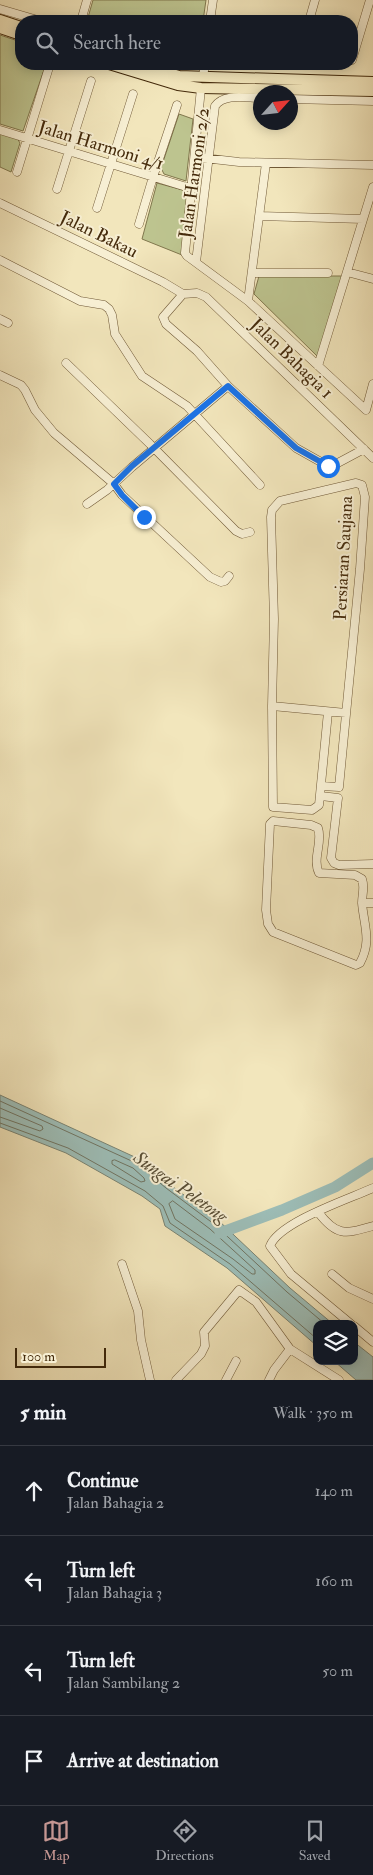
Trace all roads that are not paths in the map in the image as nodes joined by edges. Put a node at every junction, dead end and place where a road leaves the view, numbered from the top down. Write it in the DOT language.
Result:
graph roads {
  1 [pos="87,0"];
  2 [pos="213,0"];
  3 [pos="315,0"];
  4 [pos="360,0"];
  5 [pos="370,1"];
  6 [pos="0,9"];
  7 [pos="20,15"];
  8 [pos="83,15"];
  9 [pos="211,15"];
  10 [pos="311,15"];
  11 [pos="0,20"];
  12 [pos="15,25"];
  13 [pos="0,28"];
  14 [pos="15,33"];
  15 [pos="358,40"];
  16 [pos="48,70"];
  17 [pos="129,70"];
  18 [pos="159,70"];
  19 [pos="204,70"];
  20 [pos="203,77"];
  21 [pos="91,81"];
  22 [pos="373,82"];
  23 [pos="201,88"];
  24 [pos="373,91"];
  25 [pos="134,94"];
  26 [pos="253,98"];
  27 [pos="298,99"];
  28 [pos="373,101"];
  29 [pos="177,105"];
  30 [pos="0,130"];
  31 [pos="28,138"];
  32 [pos="69,151"];
  33 [pos="195,158"];
  34 [pos="210,160"];
  35 [pos="266,163"];
  36 [pos="110,164"];
  37 [pos="373,165"];
  38 [pos="17,172"];
  39 [pos="153,177"];
  40 [pos="373,187"];
  41 [pos="58,189"];
  42 [pos="193,189"];
  43 [pos="0,203"];
  44 [pos="98,208"];
  45 [pos="259,216"];
  46 [pos="363,219"];
  47 [pos="139,224"];
  48 [pos="0,260"];
  49 [pos="196,262"];
  50 [pos="347,272"];
  51 [pos="252,273"];
  52 [pos="328,273"];
  53 [pos="373,278"];
  54 [pos="184,294"];
  55 [pos="248,301"];
  56 [pos="66,364"];
  57 [pos="318,366"];
  58 [pos="0,374"];
  59 [pos="373,384"];
  60 [pos="228,386"];
  61 [pos="194,414"];
  62 [pos="154,448"];
  63 [pos="364,449"];
  64 [pos="373,458"];
  65 [pos="109,481"];
  66 [pos="260,486"];
  67 [pos="87,504"];
  68 [pos="250,532"];
  69 [pos="229,576"];
  70 [pos="272,706"];
  71 [pos="328,712"];
  72 [pos="346,713"];
  73 [pos="321,786"];
  74 [pos="320,796"];
  75 [pos="373,864"];
  76 [pos="362,903"];
  77 [pos="373,903"];
  78 [pos="373,1188"];
  79 [pos="318,1212"];
  80 [pos="373,1226"];
  81 [pos="122,1264"];
  82 [pos="332,1274"];
  83 [pos="373,1299"];
  84 [pos="346,1320"];
  85 [pos="358,1329"];
  86 [pos="373,1342"];
  87 [pos="290,1349"];
  88 [pos="236,1362"];
  89 [pos="150,1380"];
  90 [pos="176,1380"];
  91 [pos="226,1380"];
  92 [pos="269,1380"];
  93 [pos="339,1380"];
  1 -- 8 [label="street"];
  2 -- 9 [label="street"];
  3 -- 10 [label="street"];
  4 -- 5 [label="street"];
  5 -- 15 [label="street"];
  6 -- 7 [label="street"];
  11 -- 12 [label="main road"];
  13 -- 14 [label="main road"];
  16 -- 31 [label="street"];
  17 -- 23 [label="main road"];
  18 -- 20 [label="main road"];
  19 -- 20 [label="street"];
  20 -- 22 [label="main road"];
  21 -- 32 [label="street"];
  23 -- 24 [label="main road"];
  23 -- 33 [label="street"];
  25 -- 36 [label="street"];
  26 -- 34 [label="street, Jalan Harmoni 2/2"];
  27 -- 28 [label="street"];
  29 -- 39 [label="street"];
  30 -- 31 [label="street, Jalan Harmoni 4/1"];
  31 -- 32 [label="street, Jalan Harmoni 4/1"];
  31 -- 38 [label="street"];
  32 -- 36 [label="street, Jalan Harmoni 4/1"];
  32 -- 41 [label="street"];
  33 -- 34 [label="street"];
  33 -- 42 [label="street"];
  34 -- 35 [label="street"];
  34 -- 49 [label="street, Jalan Harmoni 2/2"];
  35 -- 37 [label="street"];
  35 -- 45 [label="street"];
  36 -- 39 [label="street, Jalan Harmoni 4/1"];
  36 -- 44 [label="street"];
  39 -- 42 [label="street, Jalan Harmoni 4/1"];
  39 -- 47 [label="street"];
  40 -- 46 [label="street"];
  42 -- 49 [label="street"];
  43 -- 54 [label="street, Jalan Bakau"];
  45 -- 46 [label="street"];
  45 -- 51 [label="street"];
  46 -- 50 [label="street"];
  48 -- 61 [label="street"];
  49 -- 55 [label="street"];
  50 -- 53 [label="street"];
  50 -- 57 [label="street"];
  51 -- 52 [label="street"];
  51 -- 55 [label="street"];
  54 -- 60 [label="street"];
  54 -- 63 [label="street, Jalan Bahagia 1"];
  55 -- 57 [label="street"];
  56 -- 62 [label="street"];
  57 -- 59 [label="street"];
  58 -- 65 [label="street"];
  60 -- 61 [label="street"];
  60 -- 63 [label="street"];
  61 -- 62 [label="street"];
  61 -- 66 [label="street"];
  62 -- 65 [label="street"];
  62 -- 68 [label="street"];
  63 -- 64 [label="street, Jalan Bahagia 1"];
  65 -- 67 [label="street"];
  65 -- 69 [label="street"];
  70 -- 71 [label="street"];
  70 -- 72 [label="street, Persiaran Saujana"];
  70 -- 74 [label="street, Persiaran Saujana"];
  71 -- 72 [label="street"];
  71 -- 73 [label="street"];
  72 -- 73 [label="street, Persiaran Saujana"];
  73 -- 74 [label="street"];
  74 -- 75 [label="street"];
  76 -- 76 [label="street"];
  76 -- 77 [label="street"];
  78 -- 79 [label="street"];
  79 -- 80 [label="street"];
  79 -- 84 [label="street"];
  81 -- 89 [label="street"];
  82 -- 83 [label="street"];
  85 -- 86 [label="street"];
  87 -- 90 [label="street"];
  87 -- 92 [label="street"];
  87 -- 93 [label="street"];
  88 -- 91 [label="street"];
}
